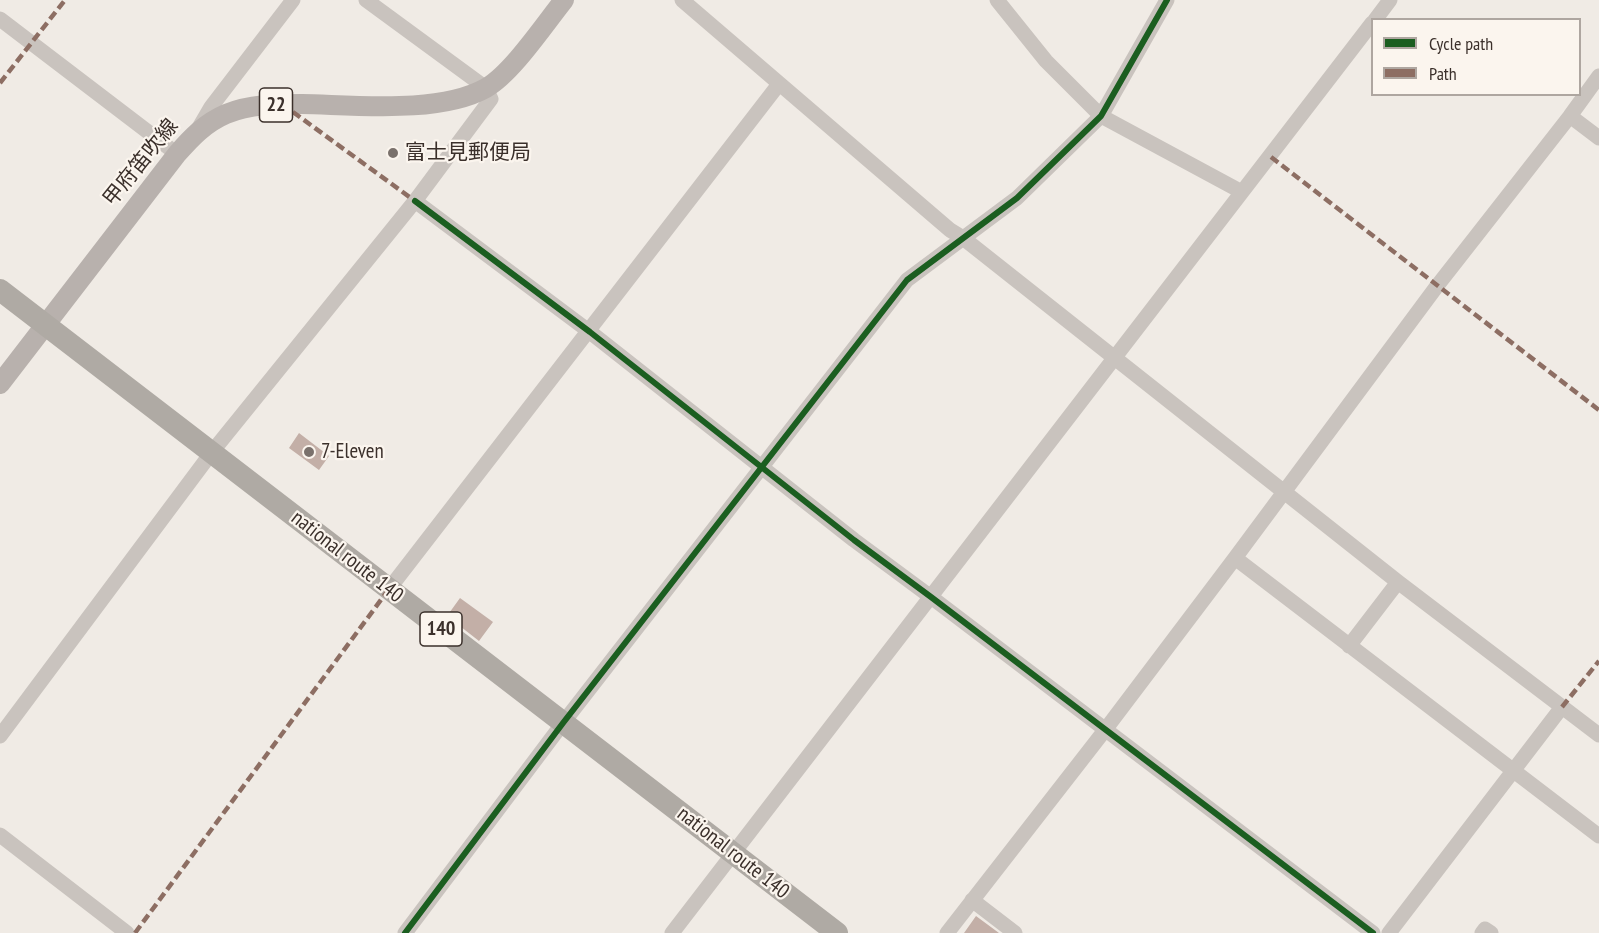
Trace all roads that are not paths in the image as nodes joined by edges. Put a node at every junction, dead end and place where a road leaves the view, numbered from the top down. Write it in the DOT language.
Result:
graph roads {
  1 [pos="293,0"];
  2 [pos="366,0"];
  3 [pos="564,0"];
  4 [pos="682,0"];
  5 [pos="997,0"];
  6 [pos="1167,0"];
  7 [pos="1390,0"];
  8 [pos="1376,18"];
  9 [pos="0,19"];
  10 [pos="1371,25"];
  11 [pos="1599,76"];
  12 [pos="779,84"];
  13 [pos="486,88"];
  14 [pos="1101,116"];
  15 [pos="1570,116"];
  16 [pos="197,131"];
  17 [pos="1599,138"];
  18 [pos="177,154"];
  19 [pos="1242,192"];
  20 [pos="415,201"];
  21 [pos="963,238"];
  22 [pos="0,290"];
  23 [pos="46,324"];
  24 [pos="590,332"];
  25 [pos="1116,357"];
  26 [pos="0,384"];
  27 [pos="212,452"];
  28 [pos="762,467"];
  29 [pos="1284,492"];
  30 [pos="1235,558"];
  31 [pos="1398,582"];
  32 [pos="389,590"];
  33 [pos="931,597"];
  34 [pos="1349,646"];
  35 [pos="1562,707"];
  36 [pos="563,723"];
  37 [pos="1105,730"];
  38 [pos="1599,735"];
  39 [pos="0,736"];
  40 [pos="1514,771"];
  41 [pos="0,835"];
  42 [pos="1599,836"];
  43 [pos="734,854"];
  44 [pos="972,900"];
  45 [pos="127,933"];
  46 [pos="405,933"];
  47 [pos="672,933"];
  48 [pos="837,933"];
  49 [pos="947,933"];
  50 [pos="1015,933"];
  51 [pos="1373,933"];
  52 [pos="1389,933"];
  53 [pos="1482,933"];
  54 [pos="1491,933"];
  1 -- 16 [label="street"];
  2 -- 13 [label="street"];
  3 -- 13 [label="main road, 甲府笛吹線 / 22"];
  4 -- 12 [label="street"];
  5 -- 14 [label="street"];
  6 -- 14 [label="street"];
  7 -- 8 [label="street"];
  9 -- 18 [label="street"];
  10 -- 19 [label="street"];
  11 -- 15 [label="street"];
  12 -- 21 [label="street"];
  12 -- 24 [label="street"];
  13 -- 16 [label="main road, 甲府笛吹線 / 22"];
  13 -- 20 [label="street"];
  14 -- 19 [label="street"];
  14 -- 21 [label="street"];
  15 -- 17 [label="street"];
  15 -- 29 [label="street"];
  16 -- 18 [label="main road, 甲府笛吹線 / 22"];
  18 -- 23 [label="main road, 甲府笛吹線 / 22"];
  19 -- 25 [label="street"];
  20 -- 24 [label="street"];
  20 -- 27 [label="street"];
  21 -- 25 [label="street"];
  21 -- 28 [label="street"];
  22 -- 23 [label="highway, national route 140 / 140"];
  23 -- 26 [label="main road, 甲府笛吹線 / 22"];
  23 -- 27 [label="highway, national route 140 / 140"];
  24 -- 28 [label="street"];
  24 -- 32 [label="street"];
  25 -- 29 [label="street"];
  25 -- 33 [label="street"];
  27 -- 32 [label="highway, national route 140 / 140"];
  27 -- 39 [label="street"];
  28 -- 33 [label="street"];
  28 -- 36 [label="street"];
  29 -- 30 [label="street"];
  29 -- 31 [label="street"];
  30 -- 34 [label="street"];
  30 -- 37 [label="street"];
  31 -- 34 [label="street"];
  31 -- 35 [label="street"];
  32 -- 36 [label="highway, national route 140 / 140"];
  33 -- 37 [label="street"];
  33 -- 43 [label="street"];
  34 -- 40 [label="street"];
  35 -- 38 [label="street"];
  35 -- 40 [label="street"];
  36 -- 43 [label="highway, national route 140 / 140"];
  36 -- 46 [label="street"];
  37 -- 44 [label="street"];
  37 -- 51 [label="street"];
  40 -- 42 [label="street"];
  40 -- 52 [label="street"];
  41 -- 45 [label="street"];
  43 -- 47 [label="street"];
  43 -- 48 [label="highway, national route 140 / 140"];
  44 -- 49 [label="street"];
  44 -- 50 [label="street"];
  53 -- 54 [label="street"];
}
